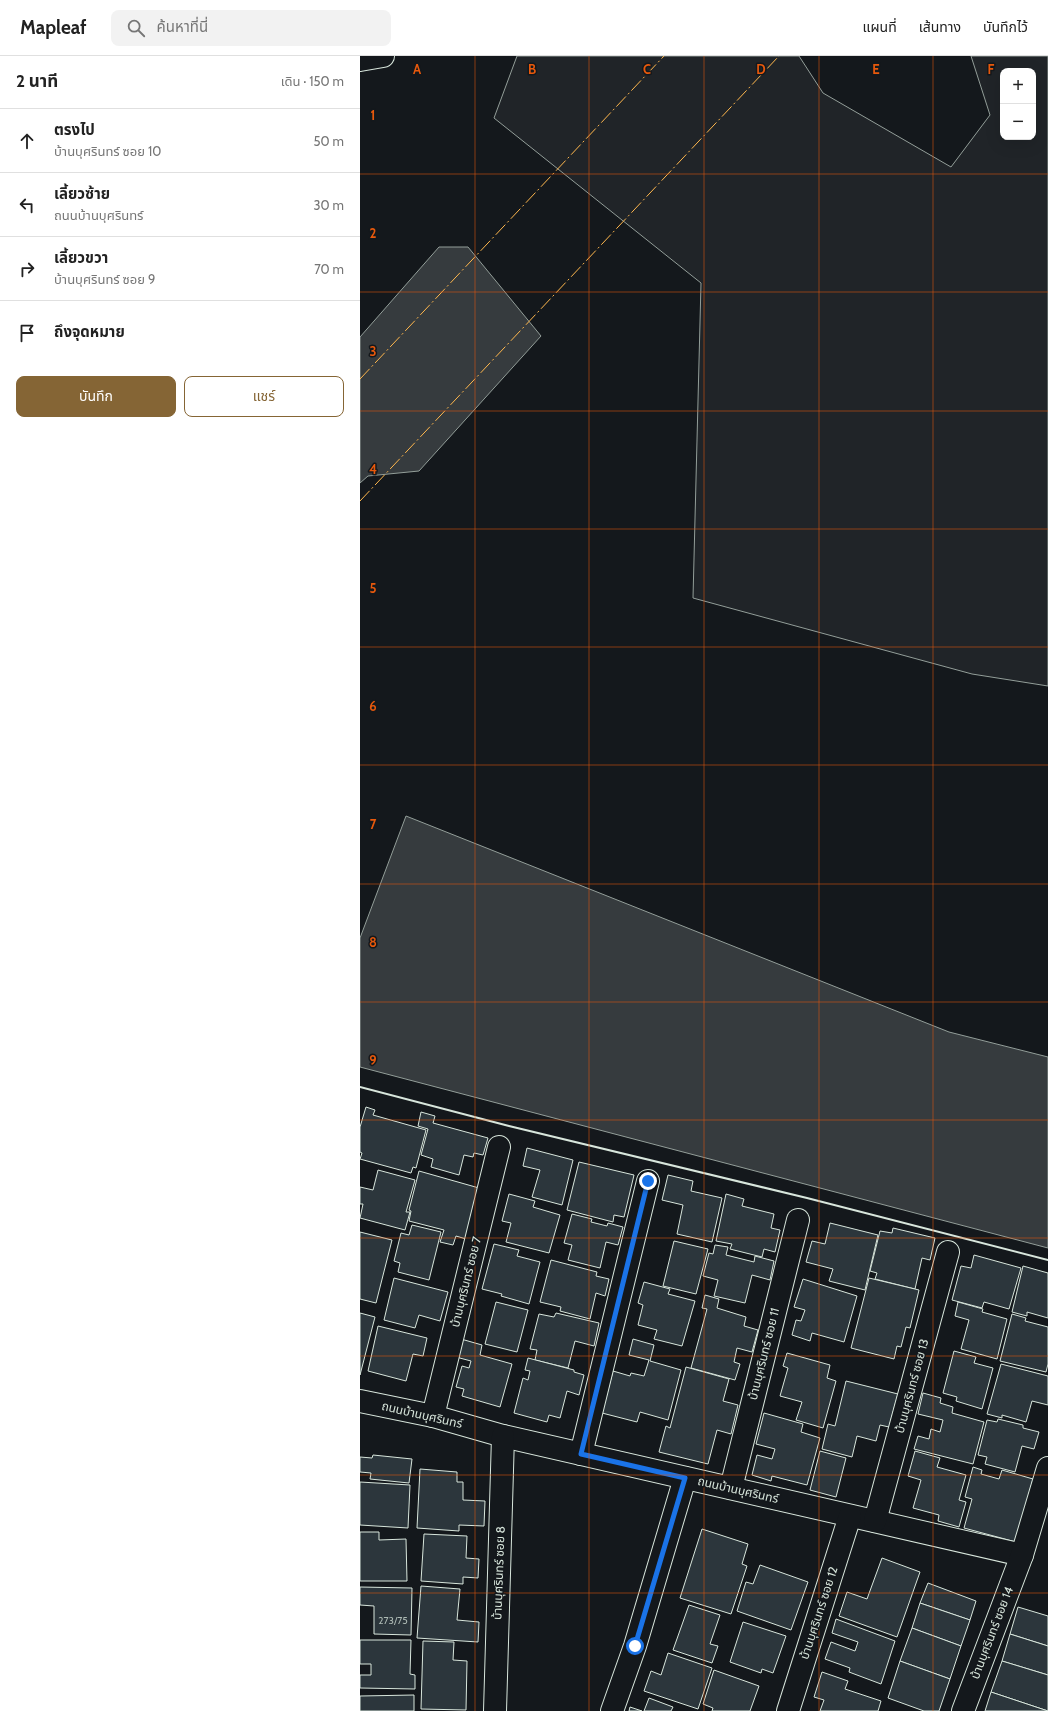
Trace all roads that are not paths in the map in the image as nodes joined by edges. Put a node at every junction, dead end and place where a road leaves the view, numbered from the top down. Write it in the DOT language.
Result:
graph roads {
  1 [pos="383,56"];
  2 [pos="360,60"];
  3 [pos="499,1147"];
  4 [pos="648,1181"];
  5 [pos="798,1220"];
  6 [pos="948,1252"];
  7 [pos="360,1401"];
  8 [pos="433,1416"];
  9 [pos="503,1436"];
  10 [pos="581,1454"];
  11 [pos="1048,1468"];
  12 [pos="685,1478"];
  13 [pos="731,1488"];
  14 [pos="850,1516"];
  15 [pos="875,1521"];
  16 [pos="1022,1555"];
  17 [pos="495,1711"];
  18 [pos="612,1711"];
  19 [pos="788,1711"];
  20 [pos="963,1711"];
  1 -- 2 [label="street"];
  3 -- 8 [label="street, บ้านบุศรินทร์ ซอย 7"];
  4 -- 10 [label="street"];
  5 -- 13 [label="street, บ้านบุศรินทร์ ซอย 11"];
  6 -- 15 [label="street, บ้านบุศรินทร์ ซอย 13"];
  7 -- 8 [label="street, ถนนบ้านบุศรินทร์"];
  8 -- 9 [label="street, ถนนบ้านบุศรินทร์"];
  9 -- 10 [label="street, ถนนบ้านบุศรินทร์"];
  9 -- 17 [label="street, บ้านบุศรินทร์ ซอย 8"];
  10 -- 12 [label="street, ถนนบ้านบุศรินทร์"];
  11 -- 16 [label="street, บ้านบุศรินทร์ ซอย 14"];
  12 -- 13 [label="street, ถนนบ้านบุศรินทร์"];
  12 -- 18 [label="street"];
  13 -- 14 [label="street, ถนนบ้านบุศรินทร์"];
  14 -- 15 [label="street, ถนนบ้านบุศรินทร์"];
  14 -- 19 [label="street, บ้านบุศรินทร์ ซอย 12"];
  15 -- 16 [label="street, ถนนบ้านบุศรินทร์"];
  16 -- 20 [label="street, บ้านบุศรินทร์ ซอย 14"];
}
